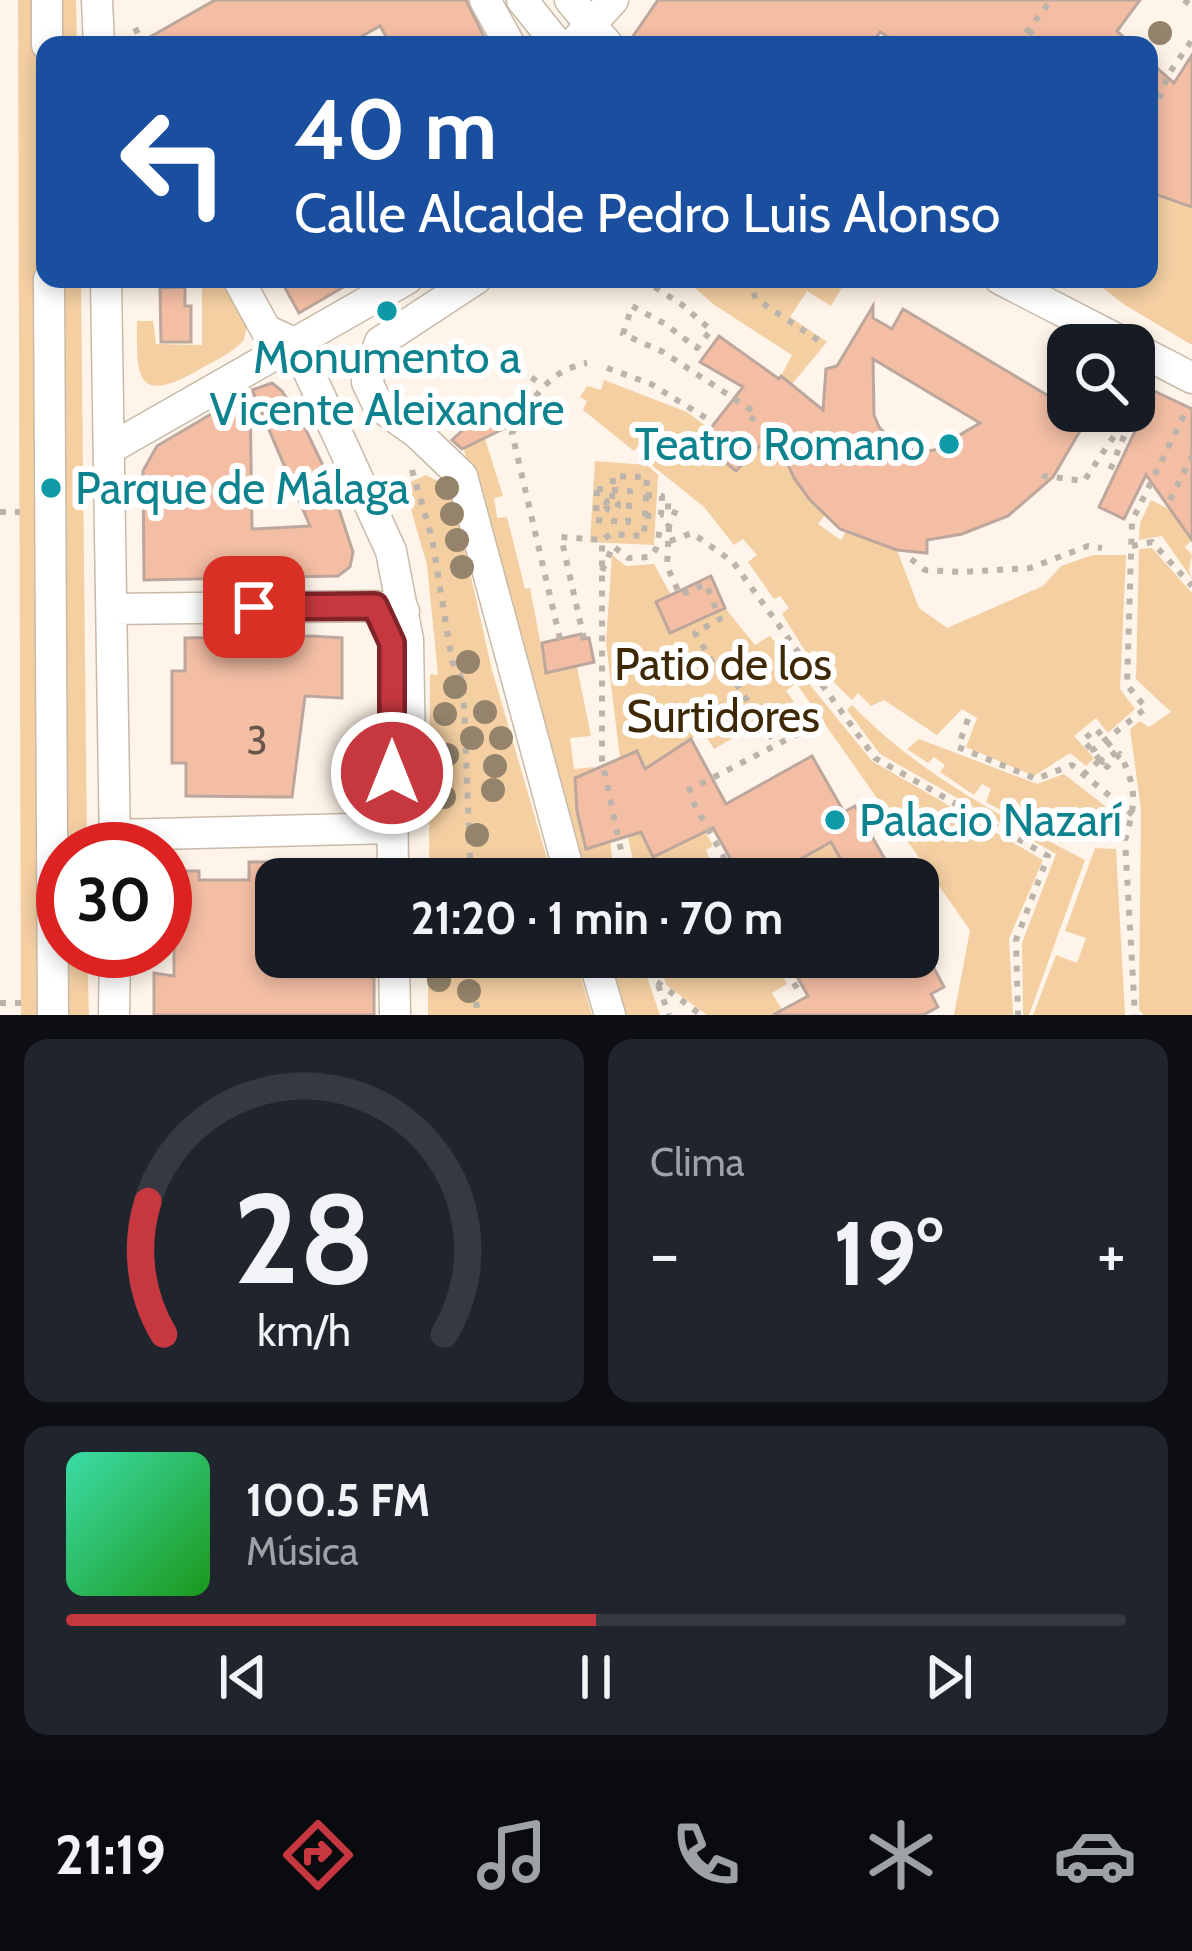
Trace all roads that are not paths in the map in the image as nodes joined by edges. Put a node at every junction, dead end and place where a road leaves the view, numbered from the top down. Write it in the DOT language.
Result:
graph roads {
  1 [pos="47,0"];
  2 [pos="485,0"];
  3 [pos="522,0"];
  4 [pos="613,0"];
  5 [pos="585,28"];
  6 [pos="47,36"];
  7 [pos="505,36"];
  8 [pos="551,36"];
  9 [pos="49,288"];
  10 [pos="106,288"];
  11 [pos="243,288"];
  12 [pos="392,288"];
  13 [pos="461,288"];
  14 [pos="1018,288"];
  15 [pos="1088,324"];
  16 [pos="296,344"];
  17 [pos="1155,359"];
  18 [pos="1192,378"];
  19 [pos="111,448"];
  20 [pos="112,609"];
  21 [pos="389,609"];
  22 [pos="116,822"];
  23 [pos="392,828"];
  24 [pos="192,838"];
  25 [pos="393,858"];
  26 [pos="565,858"];
  27 [pos="115,978"];
  28 [pos="394,978"];
  29 [pos="599,978"];
  30 [pos="53,1015"];
  31 [pos="114,1015"];
  32 [pos="395,1015"];
  33 [pos="610,1015"];
  1 -- 6 [label="street"];
  2 -- 7 [label="street"];
  3 -- 8 [label="street"];
  4 -- 5 [label="street"];
  9 -- 30 [label="street"];
  10 -- 19 [label="street"];
  11 -- 16 [label="street"];
  12 -- 16 [label="street"];
  13 -- 26 [label="street"];
  14 -- 15 [label="street"];
  16 -- 19 [label="street"];
  16 -- 21 [label="street"];
  17 -- 18 [label="street"];
  19 -- 20 [label="street"];
  20 -- 21 [label="street"];
  20 -- 22 [label="street"];
  21 -- 23 [label="street"];
  23 -- 24 [label="street"];
  23 -- 25 [label="street"];
  27 -- 31 [label="street"];
  28 -- 32 [label="street"];
  29 -- 33 [label="street"];
}
